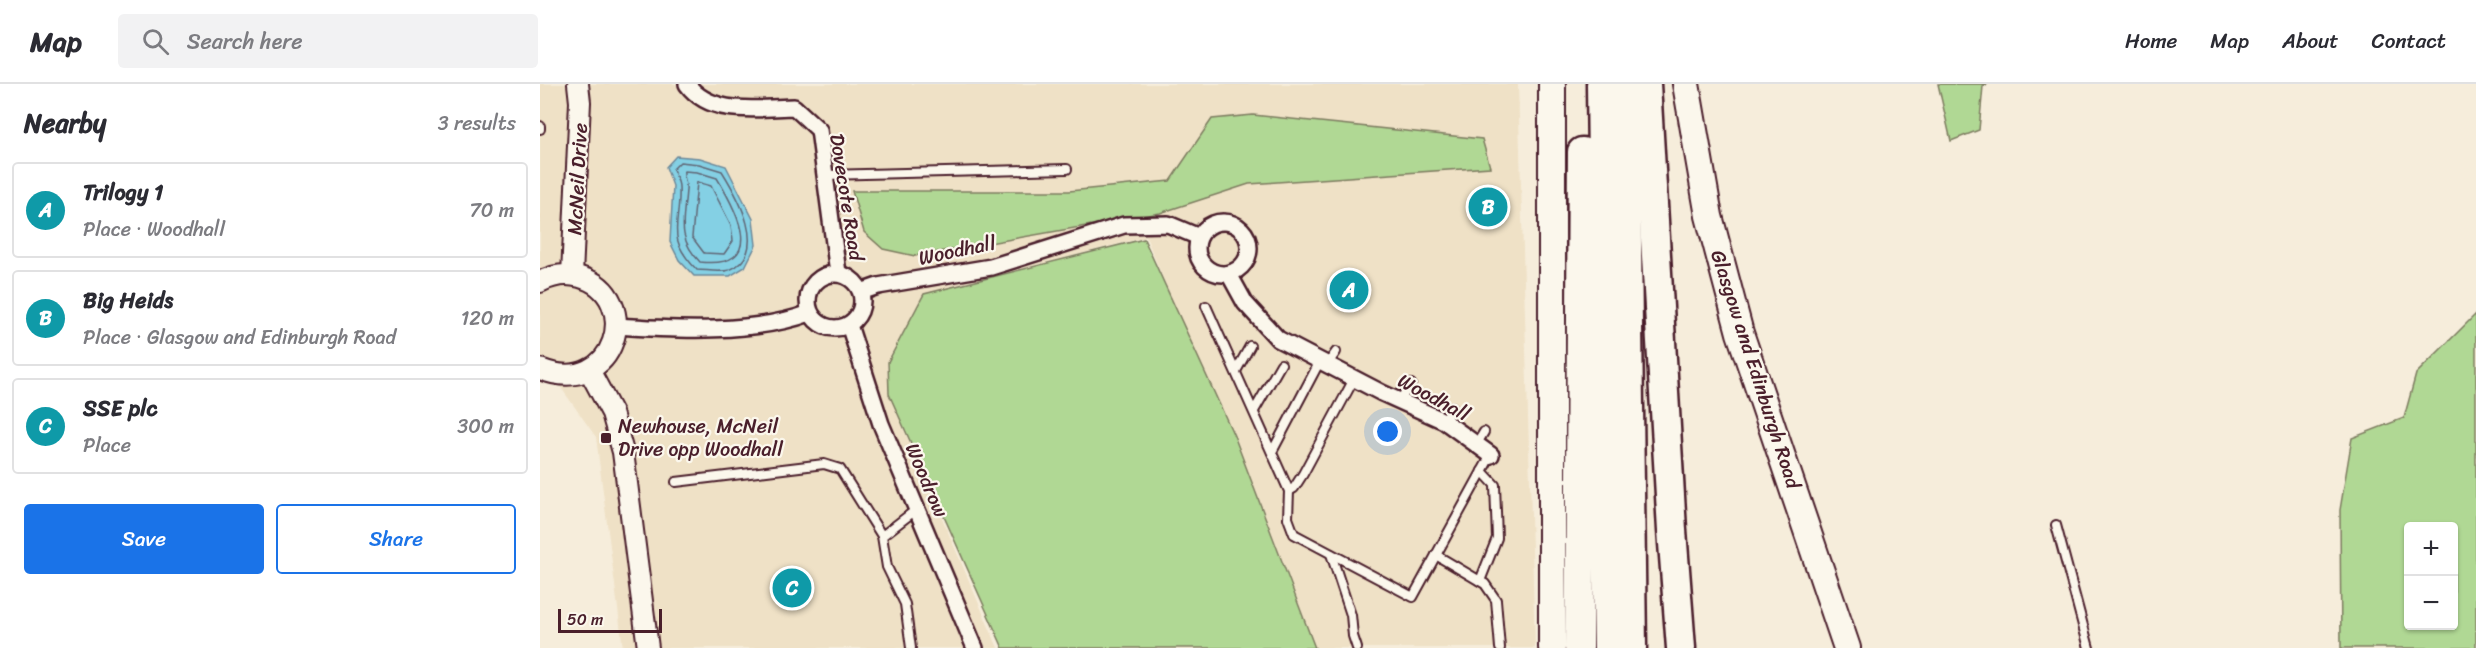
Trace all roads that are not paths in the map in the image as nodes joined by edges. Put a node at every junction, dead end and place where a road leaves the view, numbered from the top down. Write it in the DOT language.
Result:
graph roads {
  1 [pos="578,84"];
  2 [pos="687,84"];
  3 [pos="1552,84"];
  4 [pos="1583,84"];
  5 [pos="1601,84"];
  6 [pos="1625,84"];
  7 [pos="1646,84"];
  8 [pos="1686,84"];
  9 [pos="1067,169"];
  10 [pos="825,176"];
  11 [pos="1199,237"];
  12 [pos="838,273"];
  13 [pos="1229,274"];
  14 [pos="572,275"];
  15 [pos="540,282"];
  16 [pos="861,292"];
  17 [pos="1206,306"];
  18 [pos="810,313"];
  19 [pos="849,325"];
  20 [pos="616,326"];
  21 [pos="1250,346"];
  22 [pos="1336,352"];
  23 [pos="1324,363"];
  24 [pos="1281,364"];
  25 [pos="540,369"];
  26 [pos="589,370"];
  27 [pos="1236,371"];
  28 [pos="1354,379"];
  29 [pos="1411,384"];
  30 [pos="1606,397"];
  31 [pos="1399,401"];
  32 [pos="1452,407"];
  33 [pos="1254,411"];
  34 [pos="1444,422"];
  35 [pos="1272,452"];
  36 [pos="1491,455"];
  37 [pos="1482,471"];
  38 [pos="676,483"];
  39 [pos="1289,491"];
  40 [pos="917,509"];
  41 [pos="2056,525"];
  42 [pos="882,536"];
  43 [pos="1331,554"];
  44 [pos="1436,555"];
  45 [pos="1480,581"];
  46 [pos="648,648"];
  47 [pos="911,648"];
  48 [pos="975,648"];
  49 [pos="1357,648"];
  50 [pos="1500,648"];
  51 [pos="1552,648"];
  52 [pos="1579,648"];
  53 [pos="1593,648"];
  54 [pos="1608,648"];
  55 [pos="1632,648"];
  56 [pos="1681,648"];
  57 [pos="1847,648"];
  58 [pos="2089,648"];
  1 -- 14 [label="street, McNeil Drive"];
  2 -- 10 [label="street, Dovecote Road"];
  3 -- 51 [label="highway"];
  4 -- 52 [label="highway"];
  5 -- 30 [label="highway"];
  6 -- 55 [label="highway"];
  7 -- 56 [label="highway"];
  8 -- 57 [label="highway, Glasgow and Edinburgh Road"];
  9 -- 10 [label="lane"];
  10 -- 12 [label="street, Dovecote Road"];
  11 -- 13 [label="street"];
  11 -- 13 [label="street"];
  11 -- 16 [label="street, Woodhall"];
  12 -- 16 [label="street"];
  12 -- 18 [label="street"];
  13 -- 23 [label="street, Woodhall"];
  14 -- 15 [label="street"];
  14 -- 20 [label="street"];
  16 -- 19 [label="street"];
  17 -- 27 [label="lane"];
  18 -- 19 [label="street"];
  18 -- 20 [label="street"];
  19 -- 40 [label="street, Woodrow"];
  20 -- 26 [label="street"];
  21 -- 27 [label="lane"];
  22 -- 23 [label="lane"];
  23 -- 28 [label="street, Woodhall"];
  23 -- 35 [label="lane"];
  24 -- 33 [label="lane"];
  25 -- 26 [label="street"];
  26 -- 46 [label="street"];
  27 -- 33 [label="lane"];
  28 -- 31 [label="street, Woodhall"];
  28 -- 39 [label="lane"];
  29 -- 31 [label="lane"];
  30 -- 53 [label="highway"];
  30 -- 54 [label="highway"];
  31 -- 34 [label="street, Woodhall"];
  32 -- 34 [label="lane"];
  33 -- 35 [label="lane"];
  34 -- 36 [label="street, Woodhall"];
  35 -- 39 [label="lane"];
  36 -- 37 [label="lane, Woodhall"];
  37 -- 44 [label="lane, Woodhall"];
  37 -- 45 [label="lane"];
  38 -- 42 [label="lane"];
  39 -- 43 [label="lane, Woodhall"];
  40 -- 42 [label="lane"];
  40 -- 48 [label="street, Woodrow"];
  41 -- 58 [label="lane"];
  42 -- 47 [label="lane"];
  43 -- 44 [label="lane, Woodhall"];
  43 -- 49 [label="lane"];
  44 -- 45 [label="lane"];
  45 -- 50 [label="lane"];
}
